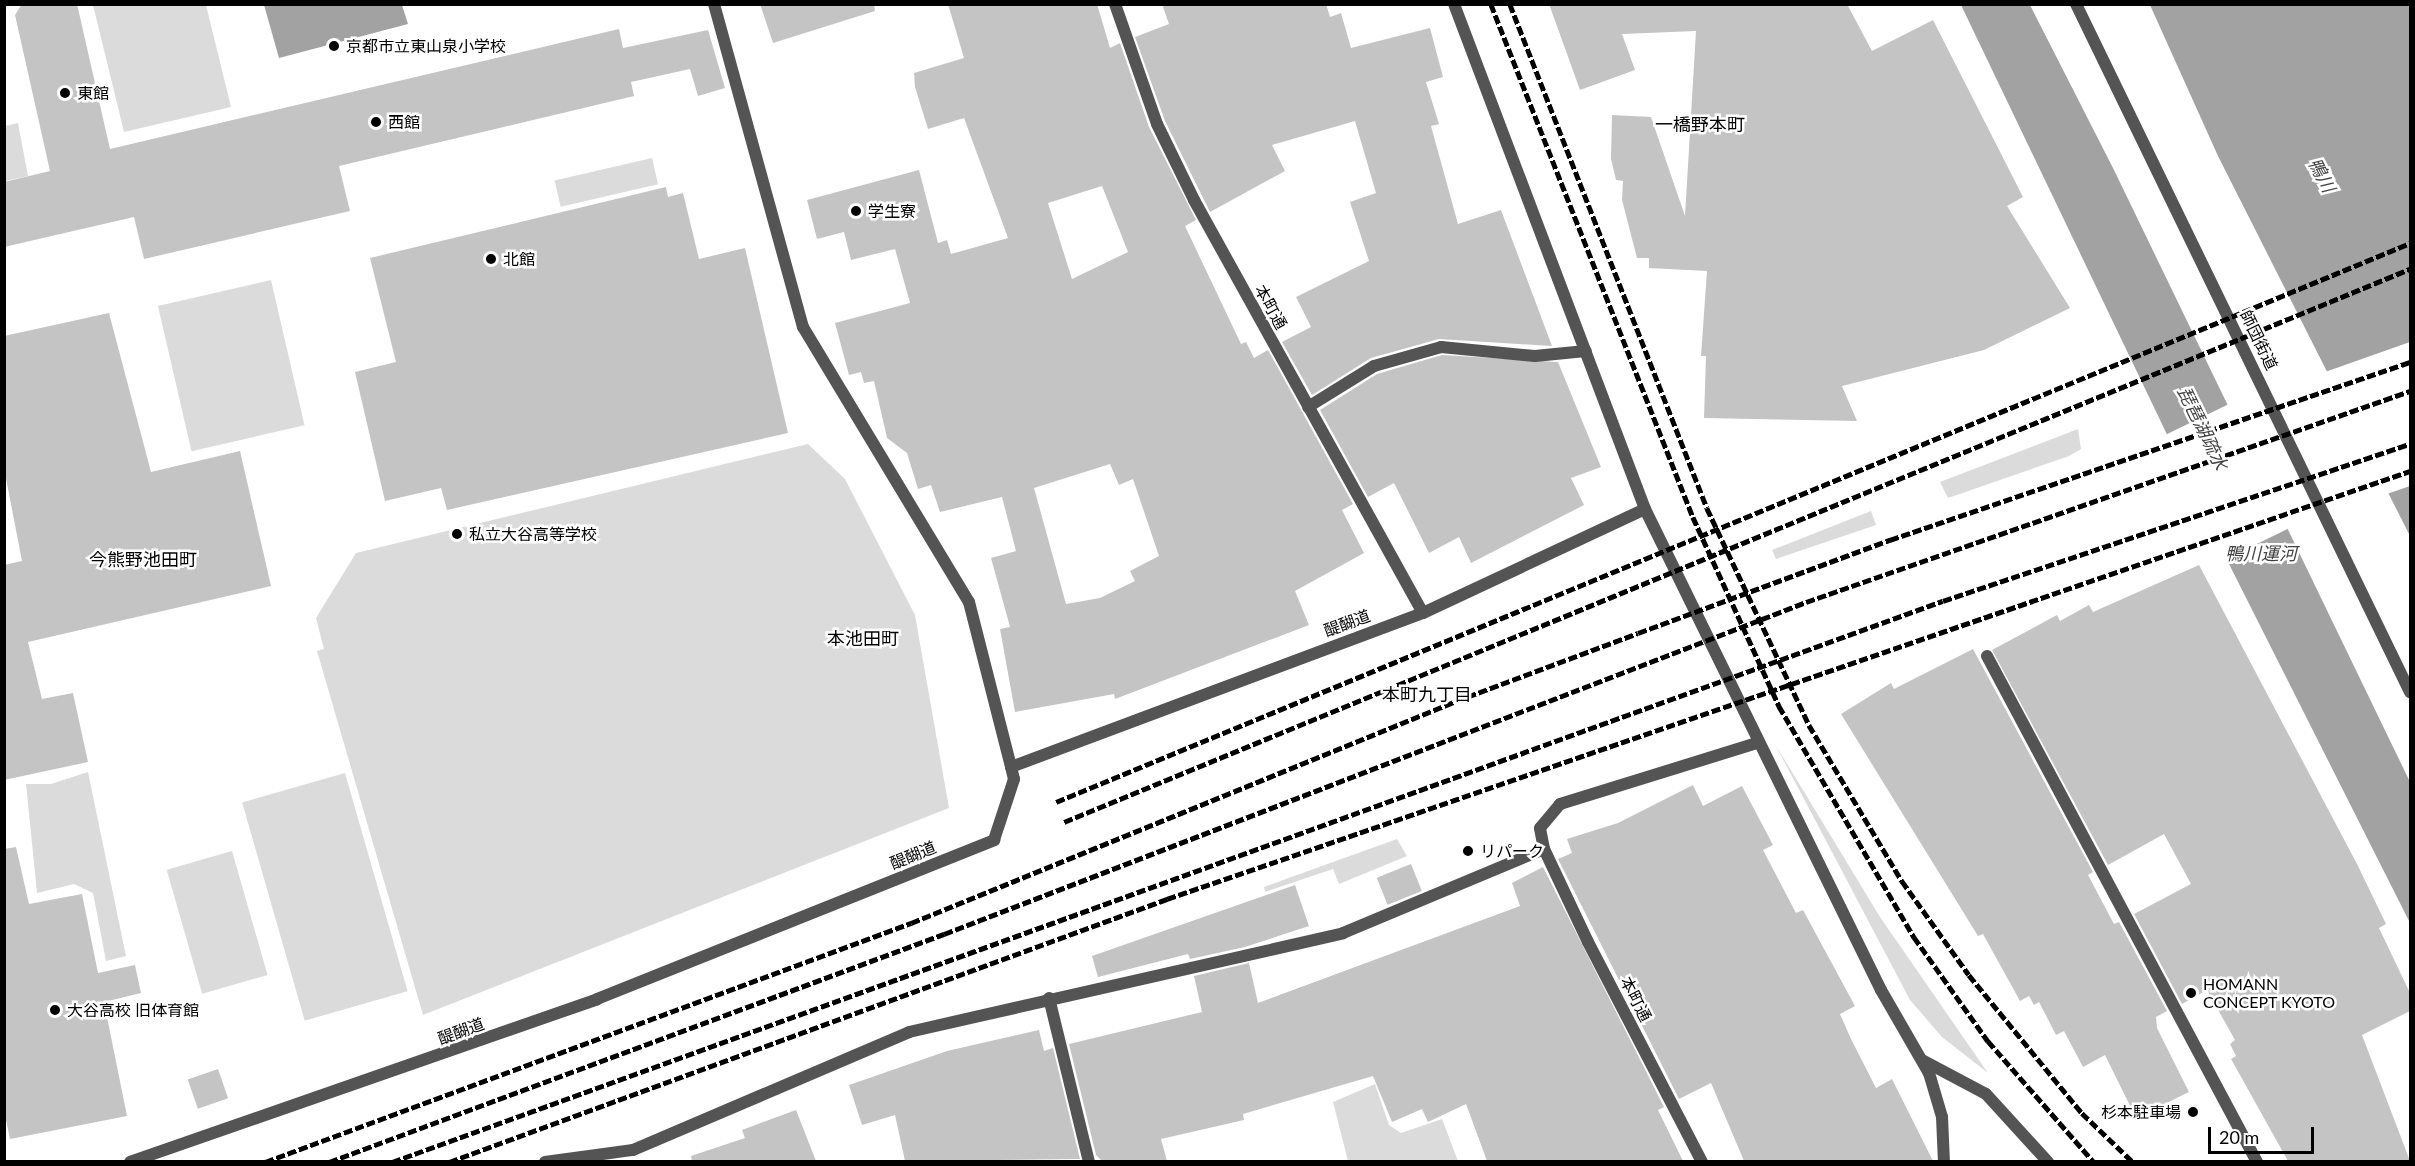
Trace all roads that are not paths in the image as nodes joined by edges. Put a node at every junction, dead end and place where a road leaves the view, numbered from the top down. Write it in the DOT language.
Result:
graph roads {
  1 [pos="714,4"];
  2 [pos="1114,4"];
  3 [pos="1454,4"];
  4 [pos="2076,4"];
  5 [pos="1586,351"];
  6 [pos="1308,407"];
  7 [pos="1645,509"];
  8 [pos="1424,613"];
  9 [pos="1987,656"];
  10 [pos="2410,692"];
  11 [pos="1758,742"];
  12 [pos="1011,767"];
  13 [pos="1544,849"];
  14 [pos="1049,998"];
  15 [pos="1922,1060"];
  16 [pos="130,1161"];
  17 [pos="545,1161"];
  18 [pos="1089,1161"];
  19 [pos="1702,1161"];
  20 [pos="1944,1161"];
  21 [pos="2048,1161"];
  22 [pos="2257,1161"];
  1 -- 12 [label="street"];
  2 -- 6 [label="street, 本町通"];
  3 -- 5 [label="street"];
  4 -- 10 [label="street, 師団街道"];
  5 -- 6 [label="street"];
  5 -- 7 [label="street"];
  6 -- 8 [label="street, 本町通"];
  7 -- 8 [label="street, 醍醐道"];
  7 -- 11 [label="street"];
  8 -- 12 [label="street, 醍醐道"];
  9 -- 22 [label="street"];
  11 -- 13 [label="street"];
  11 -- 15 [label="street"];
  12 -- 16 [label="street, 醍醐道"];
  13 -- 14 [label="street"];
  13 -- 19 [label="street, 本町通"];
  14 -- 17 [label="street"];
  14 -- 18 [label="street"];
  15 -- 20 [label="street"];
  15 -- 21 [label="street"];
}
